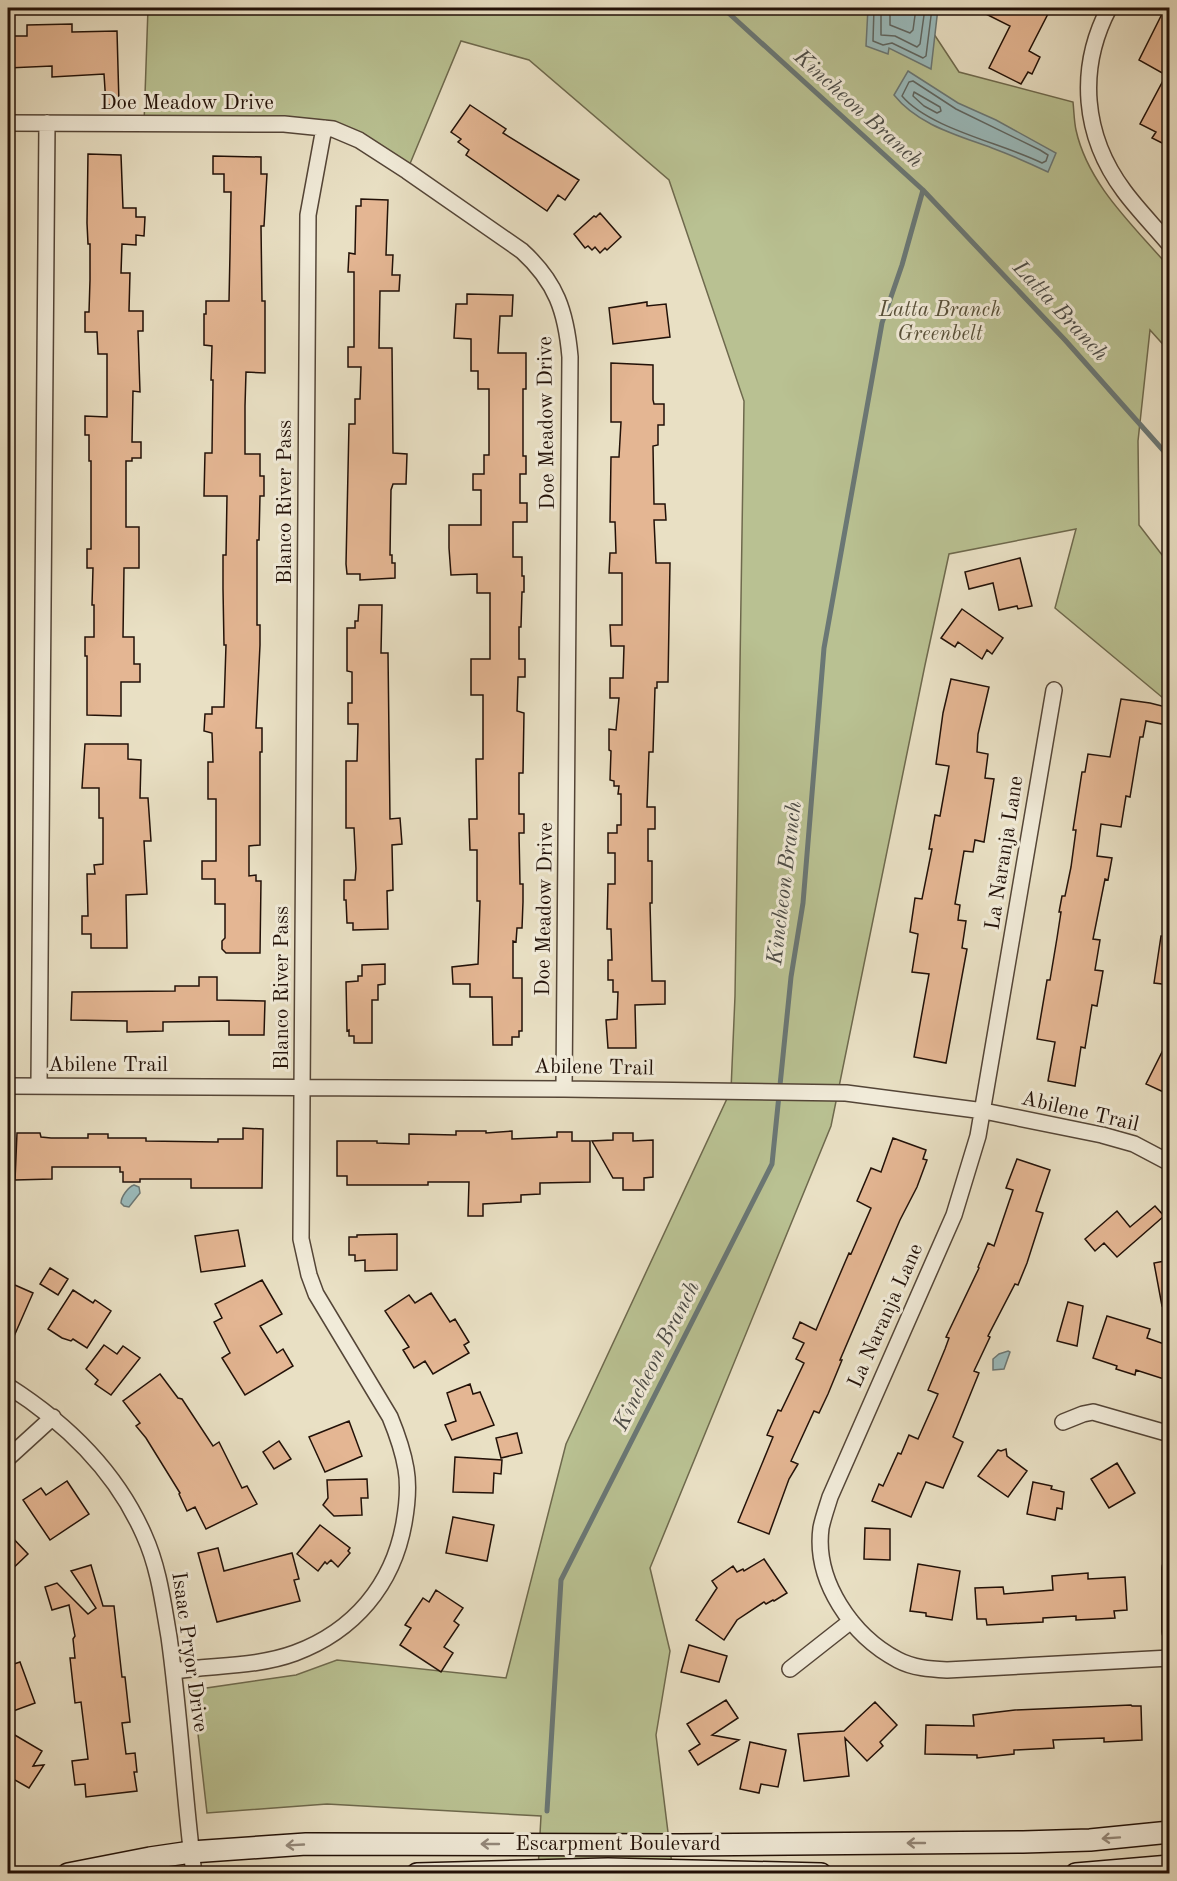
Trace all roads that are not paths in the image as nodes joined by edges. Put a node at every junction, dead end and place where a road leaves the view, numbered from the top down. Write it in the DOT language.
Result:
graph roads {
  1 [pos="1109,8"];
  2 [pos="8,123"];
  3 [pos="47,123"];
  4 [pos="324,128"];
  5 [pos="1170,245"];
  6 [pos="1054,690"];
  7 [pos="39,1085"];
  8 [pos="8,1086"];
  9 [pos="302,1087"];
  10 [pos="564,1089"];
  11 [pos="984,1112"];
  12 [pos="1170,1163"];
  13 [pos="8,1386"];
  14 [pos="53,1418"];
  15 [pos="1063,1422"];
  16 [pos="1170,1434"];
  17 [pos="8,1458"];
  18 [pos="1170,1568"];
  19 [pos="851,1621"];
  20 [pos="1170,1632"];
  21 [pos="1170,1658"];
  22 [pos="790,1669"];
  23 [pos="174,1671"];
  24 [pos="1170,1832"];
  25 [pos="191,1852"];
  26 [pos="1170,1866"];
  27 [pos="69,1874"];
  28 [pos="194,1874"];
  29 [pos="417,1874"];
  30 [pos="821,1874"];
  31 [pos="1076,1874"];
  1 -- 5 [label="street"];
  2 -- 3 [label="street, Doe Meadow Drive"];
  3 -- 4 [label="street, Doe Meadow Drive"];
  3 -- 7 [label="street"];
  4 -- 9 [label="street, Blanco River Pass"];
  4 -- 10 [label="street, Doe Meadow Drive"];
  6 -- 11 [label="street, La Naranja Lane"];
  7 -- 8 [label="street, Abilene Trail"];
  7 -- 9 [label="street, Abilene Trail"];
  9 -- 10 [label="street, Abilene Trail"];
  9 -- 23 [label="street, Blanco River Pass"];
  10 -- 11 [label="street, Abilene Trail"];
  11 -- 12 [label="street, Abilene Trail"];
  11 -- 19 [label="street, La Naranja Lane"];
  13 -- 14 [label="street, Isaac Pryor Drive"];
  14 -- 17 [label="street"];
  14 -- 23 [label="street, Isaac Pryor Drive"];
  15 -- 16 [label="street"];
  18 -- 20 [label="street"];
  19 -- 21 [label="street, La Naranja Lane"];
  19 -- 22 [label="street"];
  23 -- 25 [label="street, Isaac Pryor Drive"];
  24 -- 25 [label="main road, Escarpment Boulevard, one-way"];
  25 -- 27 [label="main road, Escarpment Boulevard"];
  25 -- 28 [label="street, Isaac Pryor Drive"];
  26 -- 31 [label="main road"];
  29 -- 30 [label="main road, Escarpment Boulevard"];
}
